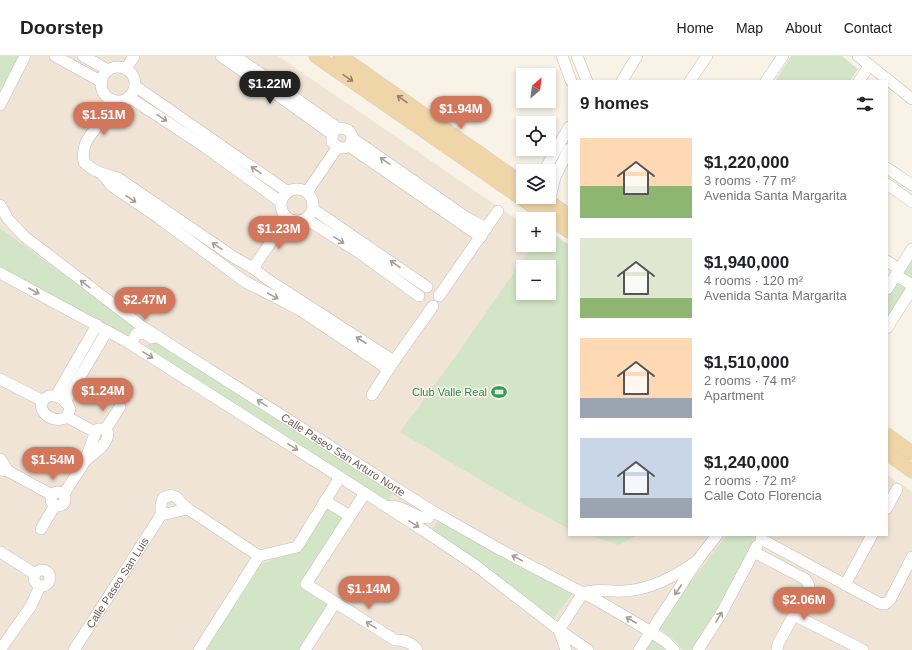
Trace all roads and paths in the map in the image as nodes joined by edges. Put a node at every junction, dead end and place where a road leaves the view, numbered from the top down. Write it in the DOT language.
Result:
graph roads {
  1 [pos="26,56"];
  2 [pos="55,56"];
  3 [pos="83,56"];
  4 [pos="134,56"];
  5 [pos="221,56"];
  6 [pos="235,56"];
  7 [pos="316,56"];
  8 [pos="340,56"];
  9 [pos="562,56"];
  10 [pos="576,56"];
  11 [pos="637,56"];
  12 [pos="707,56"];
  13 [pos="783,56"];
  14 [pos="858,56"];
  15 [pos="869,66"];
  16 [pos="126,69"];
  17 [pos="108,70"];
  18 [pos="259,78"];
  19 [pos="571,80"];
  20 [pos="587,80"];
  21 [pos="623,80"];
  22 [pos="691,80"];
  23 [pos="767,80"];
  24 [pos="860,80"];
  25 [pos="888,80"];
  26 [pos="888,80"];
  27 [pos="102,82"];
  28 [pos="135,86"];
  29 [pos="129,97"];
  30 [pos="912,98"];
  31 [pos="111,99"];
  32 [pos="0,105"];
  33 [pos="568,129"];
  34 [pos="335,131"];
  35 [pos="351,142"];
  36 [pos="441,142"];
  37 [pos="208,143"];
  38 [pos="337,148"];
  39 [pos="568,151"];
  40 [pos="489,161"];
  41 [pos="548,164"];
  42 [pos="888,169"];
  43 [pos="556,176"];
  44 [pos="516,179"];
  45 [pos="500,183"];
  46 [pos="909,183"];
  47 [pos="888,185"];
  48 [pos="288,192"];
  49 [pos="307,192"];
  50 [pos="516,192"];
  51 [pos="900,193"];
  52 [pos="281,202"];
  53 [pos="912,202"];
  54 [pos="551,204"];
  55 [pos="0,205"];
  56 [pos="313,209"];
  57 [pos="498,211"];
  58 [pos="162,214"];
  59 [pos="568,215"];
  60 [pos="287,218"];
  61 [pos="0,219"];
  62 [pos="306,219"];
  63 [pos="568,230"];
  64 [pos="484,233"];
  65 [pos="25,237"];
  66 [pos="364,249"];
  67 [pos="912,249"];
  68 [pos="888,262"];
  69 [pos="248,266"];
  70 [pos="0,272"];
  71 [pos="898,272"];
  72 [pos="236,274"];
  73 [pos="262,276"];
  74 [pos="912,284"];
  75 [pos="255,286"];
  76 [pos="427,287"];
  77 [pos="888,287"];
  78 [pos="912,289"];
  79 [pos="419,296"];
  80 [pos="439,296"];
  81 [pos="433,306"];
  82 [pos="314,315"];
  83 [pos="888,326"];
  84 [pos="102,328"];
  85 [pos="131,344"];
  86 [pos="175,347"];
  87 [pos="391,365"];
  88 [pos="0,379"];
  89 [pos="372,395"];
  90 [pos="61,399"];
  91 [pos="43,401"];
  92 [pos="120,407"];
  93 [pos="67,417"];
  94 [pos="100,431"];
  95 [pos="888,436"];
  96 [pos="912,453"];
  97 [pos="888,454"];
  98 [pos="0,459"];
  99 [pos="4,470"];
  100 [pos="911,470"];
  101 [pos="340,477"];
  102 [pos="897,489"];
  103 [pos="365,493"];
  104 [pos="53,500"];
  105 [pos="325,501"];
  106 [pos="387,506"];
  107 [pos="888,506"];
  108 [pos="188,509"];
  109 [pos="432,511"];
  110 [pos="161,515"];
  111 [pos="350,516"];
  112 [pos="41,529"];
  113 [pos="716,536"];
  114 [pos="871,536"];
  115 [pos="762,537"];
  116 [pos="0,552"];
  117 [pos="754,552"];
  118 [pos="259,556"];
  119 [pos="912,557"];
  120 [pos="697,561"];
  121 [pos="845,585"];
  122 [pos="583,593"];
  123 [pos="335,603"];
  124 [pos="794,615"];
  125 [pos="559,630"];
  126 [pos="651,632"];
  127 [pos="1,645"];
  128 [pos="396,645"];
  129 [pos="74,650"];
  130 [pos="199,650"];
  131 [pos="305,650"];
  132 [pos="417,650"];
  133 [pos="566,650"];
  134 [pos="588,650"];
  135 [pos="639,650"];
  136 [pos="674,650"];
  137 [pos="698,650"];
  138 [pos="777,650"];
  139 [pos="860,650"];
  1 -- 32 [label="street"];
  2 -- 27 [label="street"];
  3 -- 17 [label="street"];
  4 -- 16 [label="street"];
  5 -- 18 [label="street"];
  6 -- 18 [label="street"];
  7 -- 36 [label="main road, one-way"];
  40 -- 8 [label="main road, one-way"];
  9 -- 19 [label="street"];
  10 -- 20 [label="street"];
  11 -- 21 [label="street"];
  12 -- 22 [label="street"];
  13 -- 23 [label="street"];
  14 -- 15 [label="street"];
  15 -- 24 [label="street"];
  15 -- 26 [label="street"];
  16 -- 17 [label="street"];
  16 -- 28 [label="street"];
  17 -- 27 [label="street"];
  18 -- 34 [label="street"];
  25 -- 30 [label="street"];
  27 -- 31 [label="street"];
  28 -- 29 [label="street"];
  28 -- 37 [label="street"];
  29 -- 31 [label="street"];
  29 -- 37 [label="street, one-way"];
  31 -- 58 [label="street"];
  33 -- 41 [label="street"];
  34 -- 35 [label="street"];
  34 -- 38 [label="street"];
  35 -- 38 [label="street"];
  35 -- 64 [label="street"];
  36 -- 40 [label="main road"];
  36 -- 45 [label="main road"];
  48 -- 37 [label="street, one-way"];
  37 -- 52 [label="street"];
  38 -- 49 [label="street"];
  39 -- 43 [label="street"];
  40 -- 44 [label="main road"];
  42 -- 46 [label="street"];
  45 -- 50 [label="main road"];
  45 -- 63 [label="main road"];
  46 -- 51 [label="street"];
  47 -- 51 [label="street"];
  48 -- 49 [label="street"];
  48 -- 52 [label="street"];
  49 -- 56 [label="street"];
  51 -- 53 [label="street"];
  52 -- 60 [label="street"];
  54 -- 59 [label="main road"];
  55 -- 65 [label="street, Calle Paseo San Arturo Norte"];
  56 -- 62 [label="street"];
  56 -- 66 [label="street"];
  57 -- 64 [label="street"];
  69 -- 58 [label="street, one-way"];
  58 -- 72 [label="street"];
  60 -- 62 [label="street"];
  60 -- 69 [label="street"];
  61 -- 65 [label="street, Calle Paseo San Arturo Norte"];
  62 -- 66 [label="street, one-way"];
  64 -- 80 [label="street"];
  86 -- 65 [label="street, Calle Paseo San Arturo Norte, one-way"];
  76 -- 66 [label="street, one-way"];
  66 -- 79 [label="street"];
  67 -- 71 [label="street"];
  68 -- 71 [label="street"];
  69 -- 72 [label="street"];
  69 -- 73 [label="street"];
  70 -- 84 [label="street, Calle Paseo San Arturo Norte, one-way"];
  71 -- 74 [label="street"];
  71 -- 77 [label="street"];
  72 -- 75 [label="street"];
  73 -- 75 [label="street"];
  73 -- 82 [label="street"];
  75 -- 82 [label="street, one-way"];
  76 -- 79 [label="street"];
  76 -- 80 [label="street"];
  78 -- 83 [label="street"];
  79 -- 81 [label="street"];
  80 -- 81 [label="street"];
  81 -- 87 [label="street"];
  82 -- 87 [label="street"];
  84 -- 85 [label="street, Calle Paseo San Arturo Norte"];
  84 -- 90 [label="street"];
  85 -- 86 [label="street"];
  85 -- 101 [label="street, Calle Paseo San Arturo Norte, one-way"];
  109 -- 86 [label="street, Calle Paseo San Arturo Norte, one-way"];
  87 -- 89 [label="street"];
  88 -- 91 [label="street"];
  90 -- 91 [label="street"];
  90 -- 93 [label="street"];
  91 -- 93 [label="street"];
  92 -- 94 [label="street"];
  93 -- 94 [label="street"];
  94 -- 104 [label="street"];
  95 -- 96 [label="main road"];
  97 -- 100 [label="main road"];
  98 -- 99 [label="street"];
  99 -- 104 [label="street"];
  101 -- 103 [label="street, Calle Paseo San Arturo Norte"];
  101 -- 105 [label="street"];
  102 -- 107 [label="street"];
  103 -- 106 [label="street, Calle Paseo San Arturo Norte"];
  103 -- 111 [label="street"];
  104 -- 112 [label="street"];
  105 -- 111 [label="street"];
  105 -- 118 [label="street"];
  106 -- 109 [label="street"];
  106 -- 125 [label="street, Calle Paseo San Arturo Norte, one-way"];
  108 -- 110 [label="street"];
  108 -- 110 [label="street, Calle Paseo San Luis"];
  108 -- 118 [label="street, Calle Paseo San Luis"];
  122 -- 109 [label="street, Calle Paseo San Arturo Norte, one-way"];
  110 -- 129 [label="street, Calle Paseo San Luis"];
  111 -- 123 [label="street"];
  113 -- 120 [label="street"];
  114 -- 121 [label="street"];
  115 -- 117 [label="street"];
  115 -- 121 [label="street"];
  116 -- 127 [label="street"];
  117 -- 124 [label="street"];
  137 -- 117 [label="street, one-way"];
  118 -- 130 [label="street"];
  119 -- 121 [label="street"];
  120 -- 122 [label="street"];
  120 -- 126 [label="street, one-way"];
  122 -- 125 [label="street"];
  126 -- 122 [label="street, Calle Paseo San Arturo Norte, one-way"];
  128 -- 123 [label="street, one-way"];
  123 -- 131 [label="street"];
  124 -- 138 [label="street"];
  124 -- 139 [label="street"];
  125 -- 133 [label="street"];
  125 -- 134 [label="street, Calle Paseo San Arturo Norte"];
  126 -- 135 [label="street"];
  126 -- 136 [label="street, Calle Paseo San Arturo Norte"];
  128 -- 132 [label="street"];
}
